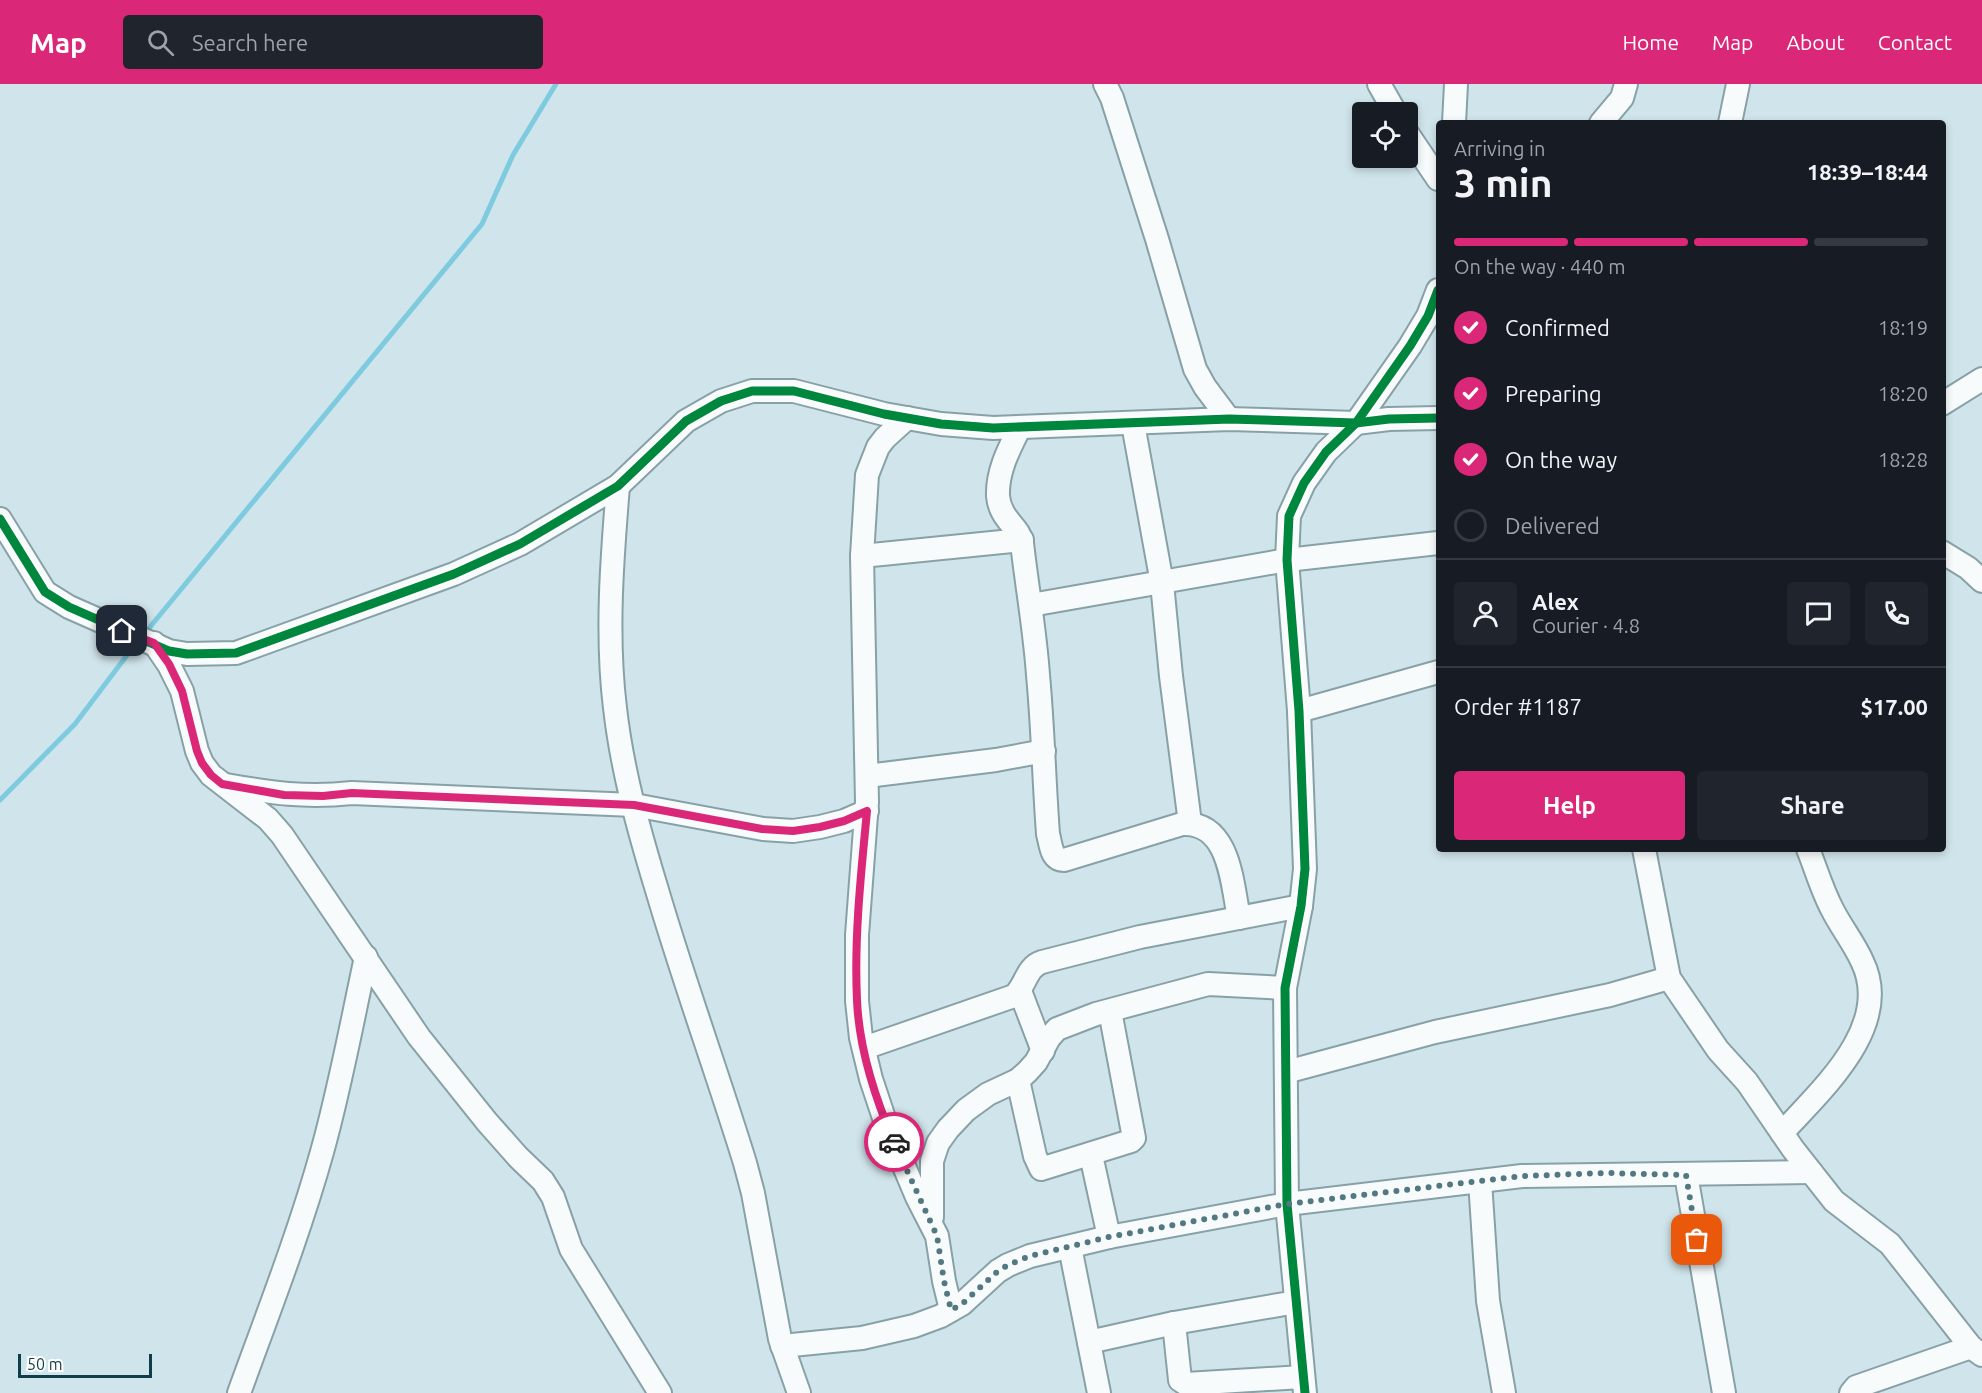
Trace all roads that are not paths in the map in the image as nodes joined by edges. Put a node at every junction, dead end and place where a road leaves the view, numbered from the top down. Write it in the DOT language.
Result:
graph roads {
  1 [pos="1105,84"];
  2 [pos="1379,84"];
  3 [pos="1456,84"];
  4 [pos="1626,84"];
  5 [pos="1738,84"];
  6 [pos="1389,102"];
  7 [pos="1454,120"];
  8 [pos="1604,120"];
  9 [pos="1731,120"];
  10 [pos="1418,149"];
  11 [pos="1436,176"];
  12 [pos="1436,295"];
  13 [pos="1982,379"];
  14 [pos="1946,402"];
  15 [pos="907,418"];
  16 [pos="1436,418"];
  17 [pos="1229,419"];
  18 [pos="1356,423"];
  19 [pos="1133,424"];
  20 [pos="1020,427"];
  21 [pos="618,486"];
  22 [pos="0,519"];
  23 [pos="1022,540"];
  24 [pos="1436,543"];
  25 [pos="1946,554"];
  26 [pos="862,556"];
  27 [pos="1287,560"];
  28 [pos="1982,580"];
  29 [pos="1162,583"];
  30 [pos="1031,605"];
  31 [pos="154,643"];
  32 [pos="1436,673"];
  33 [pos="1299,711"];
  34 [pos="1044,751"];
  35 [pos="867,776"];
  36 [pos="222,784"];
  37 [pos="634,805"];
  38 [pos="867,811"];
  39 [pos="1190,823"];
  40 [pos="1645,852"];
  41 [pos="1809,852"];
  42 [pos="1301,906"];
  43 [pos="1239,918"];
  44 [pos="366,957"];
  45 [pos="1669,978"];
  46 [pos="1284,988"];
  47 [pos="1020,990"];
  48 [pos="1110,1011"];
  49 [pos="864,1048"];
  50 [pos="1043,1051"];
  51 [pos="1286,1072"];
  52 [pos="1017,1080"];
  53 [pos="1782,1134"];
  54 [pos="1091,1155"];
  55 [pos="1811,1172"];
  56 [pos="1686,1175"];
  57 [pos="1480,1180"];
  58 [pos="1287,1204"];
  59 [pos="932,1225"];
  60 [pos="1109,1237"];
  61 [pos="1070,1247"];
  62 [pos="1296,1302"];
  63 [pos="951,1310"];
  64 [pos="1174,1323"];
  65 [pos="1089,1342"];
  66 [pos="782,1346"];
  67 [pos="1977,1351"];
  68 [pos="1304,1385"];
  69 [pos="239,1393"];
  70 [pos="660,1393"];
  71 [pos="799,1393"];
  72 [pos="1099,1393"];
  73 [pos="1504,1393"];
  74 [pos="1724,1393"];
  75 [pos="1851,1393"];
  1 -- 17 [label="street"];
  2 -- 6 [label="street"];
  3 -- 7 [label="street"];
  4 -- 8 [label="street"];
  5 -- 9 [label="street"];
  10 -- 11 [label="street"];
  12 -- 18 [label="street"];
  13 -- 14 [label="street"];
  15 -- 20 [label="street"];
  15 -- 21 [label="street"];
  15 -- 26 [label="street"];
  16 -- 18 [label="street"];
  17 -- 18 [label="street"];
  17 -- 19 [label="street"];
  18 -- 27 [label="street"];
  19 -- 20 [label="street"];
  19 -- 29 [label="street"];
  20 -- 23 [label="street"];
  21 -- 31 [label="street"];
  21 -- 37 [label="street"];
  22 -- 31 [label="street"];
  23 -- 26 [label="street"];
  23 -- 30 [label="street"];
  24 -- 27 [label="street"];
  25 -- 28 [label="street"];
  26 -- 35 [label="street"];
  27 -- 29 [label="street"];
  27 -- 33 [label="street"];
  29 -- 30 [label="street"];
  29 -- 39 [label="street"];
  30 -- 34 [label="street"];
  31 -- 36 [label="street"];
  32 -- 33 [label="street"];
  33 -- 42 [label="street"];
  34 -- 35 [label="street"];
  34 -- 39 [label="street"];
  35 -- 38 [label="street"];
  36 -- 37 [label="street"];
  36 -- 44 [label="street"];
  37 -- 38 [label="street"];
  37 -- 66 [label="street"];
  38 -- 49 [label="street"];
  39 -- 43 [label="street"];
  40 -- 45 [label="street"];
  41 -- 53 [label="street"];
  42 -- 43 [label="street"];
  42 -- 46 [label="street"];
  43 -- 47 [label="street"];
  44 -- 69 [label="street"];
  44 -- 70 [label="street"];
  45 -- 51 [label="street"];
  45 -- 53 [label="street"];
  46 -- 48 [label="street"];
  46 -- 51 [label="street"];
  47 -- 49 [label="street"];
  47 -- 50 [label="street"];
  48 -- 50 [label="street"];
  48 -- 54 [label="street"];
  49 -- 59 [label="street"];
  50 -- 52 [label="street"];
  51 -- 58 [label="street"];
  52 -- 54 [label="street"];
  52 -- 59 [label="street"];
  53 -- 55 [label="street"];
  54 -- 60 [label="street"];
  55 -- 56 [label="street"];
  55 -- 67 [label="street"];
  56 -- 57 [label="street"];
  56 -- 74 [label="street"];
  57 -- 58 [label="street"];
  57 -- 73 [label="street"];
  58 -- 60 [label="street"];
  58 -- 62 [label="street"];
  59 -- 63 [label="street"];
  60 -- 61 [label="street"];
  61 -- 63 [label="street"];
  61 -- 65 [label="street"];
  62 -- 64 [label="street"];
  62 -- 68 [label="street"];
  63 -- 66 [label="street"];
  64 -- 65 [label="street"];
  64 -- 68 [label="street"];
  65 -- 72 [label="street"];
  66 -- 71 [label="street"];
  67 -- 75 [label="street"];
}
